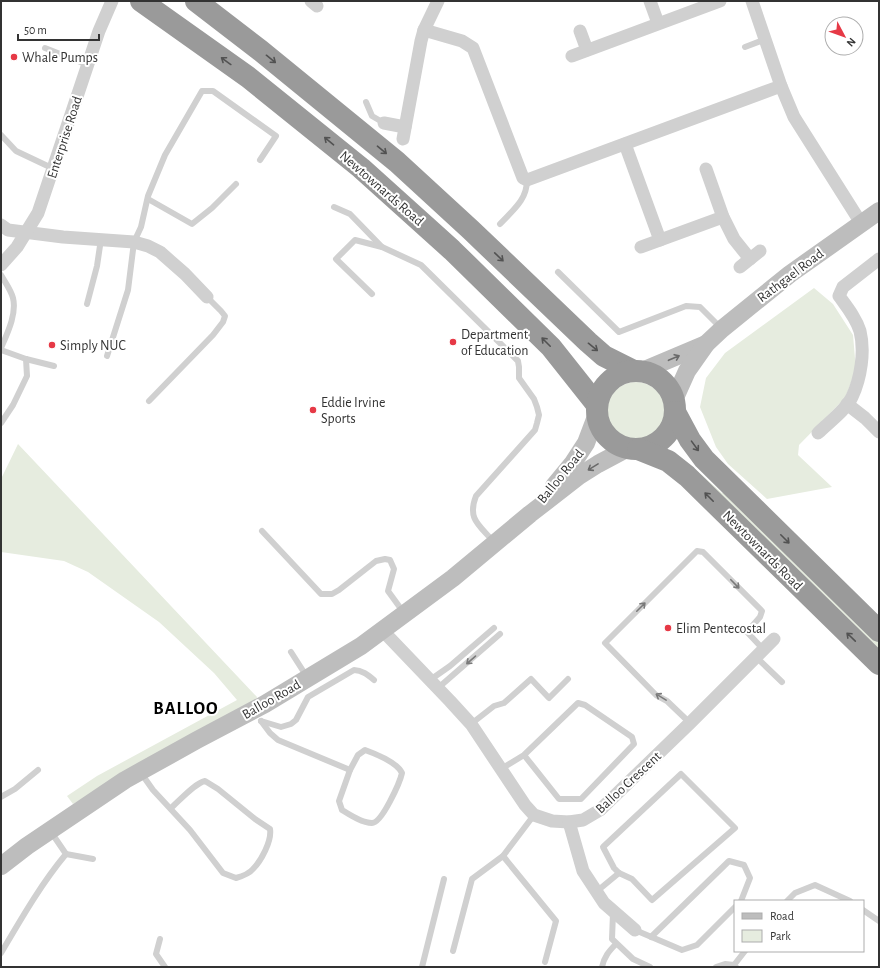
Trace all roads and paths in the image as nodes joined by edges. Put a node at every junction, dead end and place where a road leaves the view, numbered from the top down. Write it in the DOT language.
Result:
graph roads {
  1 [pos="112,1"];
  2 [pos="141,1"];
  3 [pos="196,1"];
  4 [pos="438,1"];
  5 [pos="650,1"];
  6 [pos="720,1"];
  7 [pos="752,1"];
  8 [pos="658,23"];
  9 [pos="424,30"];
  10 [pos="580,31"];
  11 [pos="766,40"];
  12 [pos="745,47"];
  13 [pos="45,48"];
  14 [pos="587,50"];
  15 [pos="572,56"];
  16 [pos="88,64"];
  17 [pos="782,86"];
  18 [pos="366,102"];
  19 [pos="384,123"];
  20 [pos="1,135"];
  21 [pos="624,144"];
  22 [pos="260,160"];
  23 [pos="54,169"];
  24 [pos="706,170"];
  25 [pos="527,180"];
  26 [pos="236,184"];
  27 [pos="148,199"];
  28 [pos="334,207"];
  29 [pos="879,211"];
  30 [pos="723,217"];
  31 [pos="861,223"];
  32 [pos="500,224"];
  33 [pos="1,225"];
  34 [pos="28,232"];
  35 [pos="101,239"];
  36 [pos="660,240"];
  37 [pos="134,242"];
  38 [pos="382,247"];
  39 [pos="641,247"];
  40 [pos="750,259"];
  41 [pos="879,259"];
  42 [pos="1,265"];
  43 [pos="558,272"];
  44 [pos="1,275"];
  45 [pos="372,294"];
  46 [pos="207,298"];
  47 [pos="87,304"];
  48 [pos="722,329"];
  49 [pos="706,344"];
  50 [pos="1,349"];
  51 [pos="106,356"];
  52 [pos="26,359"];
  53 [pos="54,366"];
  54 [pos="637,370"];
  55 [pos="149,401"];
  56 [pos="847,404"];
  57 [pos="675,406"];
  58 [pos="597,409"];
  59 [pos="1,424"];
  60 [pos="879,432"];
  61 [pos="818,433"];
  62 [pos="633,449"];
  63 [pos="530,514"];
  64 [pos="262,531"];
  65 [pos="495,544"];
  66 [pos="405,614"];
  67 [pos="494,628"];
  68 [pos="383,631"];
  69 [pos="879,631"];
  70 [pos="500,634"];
  71 [pos="774,639"];
  72 [pos="291,652"];
  73 [pos="760,653"];
  74 [pos="879,664"];
  75 [pos="308,678"];
  76 [pos="568,679"];
  77 [pos="374,680"];
  78 [pos="782,682"];
  79 [pos="434,684"];
  80 [pos="257,716"];
  81 [pos="690,723"];
  82 [pos="471,724"];
  83 [pos="524,755"];
  84 [pos="501,769"];
  85 [pos="38,770"];
  86 [pos="350,770"];
  87 [pos="140,772"];
  88 [pos="1,797"];
  89 [pos="171,808"];
  90 [pos="534,815"];
  91 [pos="569,822"];
  92 [pos="50,830"];
  93 [pos="66,854"];
  94 [pos="503,856"];
  95 [pos="93,859"];
  96 [pos="1,866"];
  97 [pos="619,873"];
  98 [pos="444,879"];
  99 [pos="596,892"];
  100 [pos="741,900"];
  101 [pos="787,900"];
  102 [pos="848,900"];
  103 [pos="734,908"];
  104 [pos="614,911"];
  105 [pos="864,911"];
  106 [pos="879,921"];
  107 [pos="635,930"];
  108 [pos="651,937"];
  109 [pos="160,939"];
  110 [pos="616,944"];
  111 [pos="453,951"];
  112 [pos="744,952"];
  113 [pos="1,953"];
  114 [pos="545,962"];
  115 [pos="735,966"];
  116 [pos="165,967"];
  117 [pos="422,967"];
  118 [pos="602,967"];
  119 [pos="650,967"];
  120 [pos="716,967"];
  1 -- 16 [label="street, Enterprise Road"];
  58 -- 2 [label="highway, Newtownards Road, one-way"];
  3 -- 54 [label="highway, Newtownards Road, one-way"];
  4 -- 9 [label="street"];
  5 -- 8 [label="street"];
  6 -- 8 [label="street"];
  7 -- 11 [label="street"];
  8 -- 14 [label="street"];
  9 -- 19 [label="street"];
  9 -- 25 [label="street"];
  10 -- 14 [label="street"];
  11 -- 12 [label="lane"];
  11 -- 17 [label="street"];
  13 -- 16 [label="lane"];
  14 -- 15 [label="street"];
  16 -- 23 [label="street, Enterprise Road"];
  17 -- 21 [label="street"];
  17 -- 31 [label="street"];
  18 -- 19 [label="lane"];
  20 -- 23 [label="lane"];
  21 -- 25 [label="street"];
  21 -- 36 [label="street"];
  22 -- 27 [label="lane"];
  23 -- 34 [label="street, Enterprise Road"];
  24 -- 30 [label="street"];
  25 -- 32 [label="lane"];
  26 -- 27 [label="lane"];
  27 -- 37 [label="lane"];
  28 -- 38 [label="lane"];
  29 -- 31 [label="street, Rathgael Road"];
  30 -- 36 [label="street"];
  30 -- 40 [label="street"];
  31 -- 48 [label="street, Rathgael Road"];
  33 -- 34 [label="street"];
  34 -- 35 [label="street"];
  34 -- 42 [label="street, Enterprise Road"];
  35 -- 37 [label="street"];
  35 -- 47 [label="lane"];
  36 -- 39 [label="street"];
  37 -- 46 [label="street"];
  37 -- 51 [label="lane"];
  38 -- 45 [label="lane"];
  38 -- 65 [label="lane"];
  41 -- 56 [label="street"];
  43 -- 48 [label="lane"];
  44 -- 50 [label="lane"];
  46 -- 55 [label="lane"];
  48 -- 49 [label="street, Rathgael Road"];
  54 -- 49 [label="street, Rathgael Road, one-way"];
  49 -- 57 [label="street, Rathgael Road"];
  50 -- 52 [label="lane"];
  52 -- 53 [label="lane"];
  52 -- 59 [label="lane"];
  54 -- 57 [label="highway"];
  54 -- 58 [label="highway"];
  56 -- 60 [label="street"];
  56 -- 61 [label="street"];
  57 -- 62 [label="highway"];
  57 -- 69 [label="highway, Newtownards Road, one-way"];
  58 -- 62 [label="highway"];
  58 -- 63 [label="street, Balloo Road"];
  62 -- 63 [label="street, Balloo Road, one-way"];
  74 -- 62 [label="highway, Newtownards Road, one-way"];
  63 -- 65 [label="street, Balloo Road"];
  64 -- 66 [label="lane"];
  65 -- 66 [label="street, Balloo Road"];
  66 -- 68 [label="street, Balloo Road"];
  67 -- 79 [label="lane"];
  68 -- 75 [label="street, Balloo Road"];
  68 -- 79 [label="street"];
  70 -- 79 [label="lane, one-way"];
  71 -- 73 [label="street, Balloo Crescent"];
  72 -- 75 [label="lane"];
  73 -- 78 [label="lane"];
  73 -- 81 [label="street, Balloo Crescent"];
  81 -- 73 [label="lane, one-way"];
  75 -- 80 [label="street, Balloo Road"];
  76 -- 82 [label="lane"];
  77 -- 80 [label="lane"];
  79 -- 82 [label="street"];
  80 -- 86 [label="lane"];
  80 -- 87 [label="street, Balloo Road"];
  81 -- 91 [label="street, Balloo Crescent"];
  82 -- 84 [label="street"];
  83 -- 83 [label="lane"];
  83 -- 84 [label="lane"];
  84 -- 90 [label="street"];
  85 -- 88 [label="lane"];
  86 -- 86 [label="lane"];
  87 -- 89 [label="lane"];
  87 -- 92 [label="street, Balloo Road"];
  89 -- 89 [label="lane"];
  90 -- 91 [label="street, Balloo Crescent"];
  90 -- 94 [label="lane"];
  91 -- 99 [label="street"];
  92 -- 93 [label="lane"];
  92 -- 96 [label="street, Balloo Road"];
  93 -- 95 [label="lane"];
  93 -- 113 [label="lane"];
  94 -- 111 [label="lane"];
  94 -- 114 [label="lane"];
  97 -- 97 [label="lane"];
  97 -- 99 [label="lane"];
  98 -- 117 [label="lane"];
  99 -- 104 [label="street"];
  100 -- 108 [label="lane"];
  101 -- 102 [label="lane"];
  103 -- 108 [label="lane"];
  104 -- 107 [label="street"];
  104 -- 110 [label="lane"];
  105 -- 106 [label="lane"];
  107 -- 108 [label="lane"];
  109 -- 116 [label="lane"];
  110 -- 118 [label="lane"];
  110 -- 119 [label="lane"];
  112 -- 115 [label="lane"];
  115 -- 120 [label="lane"];
}
